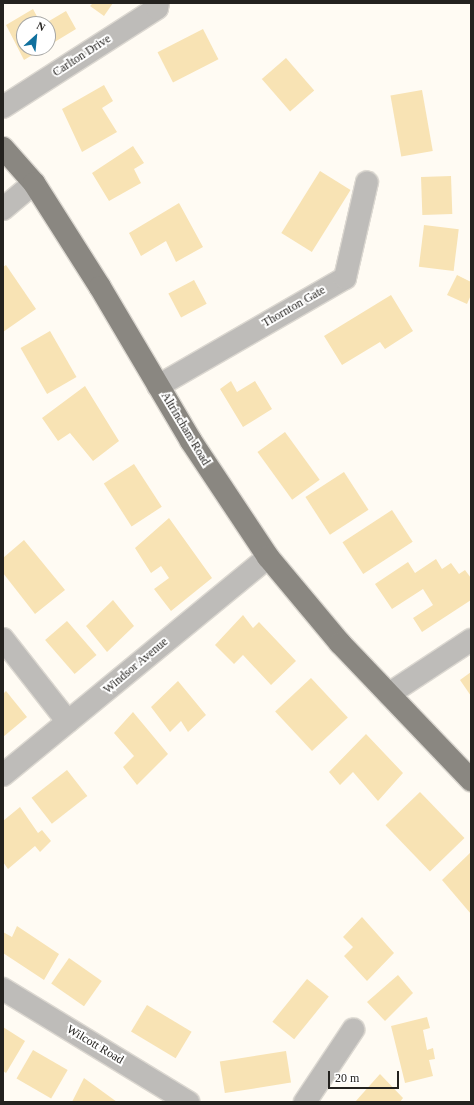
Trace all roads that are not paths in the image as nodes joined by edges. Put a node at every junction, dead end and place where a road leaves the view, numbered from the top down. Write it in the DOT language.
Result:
graph roads {
  1 [pos="158,3"];
  2 [pos="3,107"];
  3 [pos="3,148"];
  4 [pos="367,182"];
  5 [pos="34,183"];
  6 [pos="3,209"];
  7 [pos="158,386"];
  8 [pos="268,557"];
  9 [pos="3,639"];
  10 [pos="471,640"];
  11 [pos="389,694"];
  12 [pos="68,722"];
  13 [pos="3,775"];
  14 [pos="471,780"];
  15 [pos="3,989"];
  16 [pos="353,1030"];
  17 [pos="188,1102"];
  18 [pos="305,1102"];
  1 -- 2 [label="street, Carlton Drive"];
  3 -- 5 [label="main road, Altrincham Road"];
  4 -- 7 [label="street, Thornton Gate"];
  5 -- 6 [label="street"];
  5 -- 7 [label="main road, Altrincham Road"];
  7 -- 8 [label="main road, Altrincham Road"];
  8 -- 11 [label="main road, Altrincham Road"];
  8 -- 12 [label="street, Windsor Avenue"];
  9 -- 12 [label="street"];
  10 -- 11 [label="street"];
  11 -- 14 [label="main road, Altrincham Road"];
  12 -- 13 [label="street, Windsor Avenue"];
  15 -- 17 [label="street, Wilcott Road"];
  16 -- 18 [label="street"];
}
